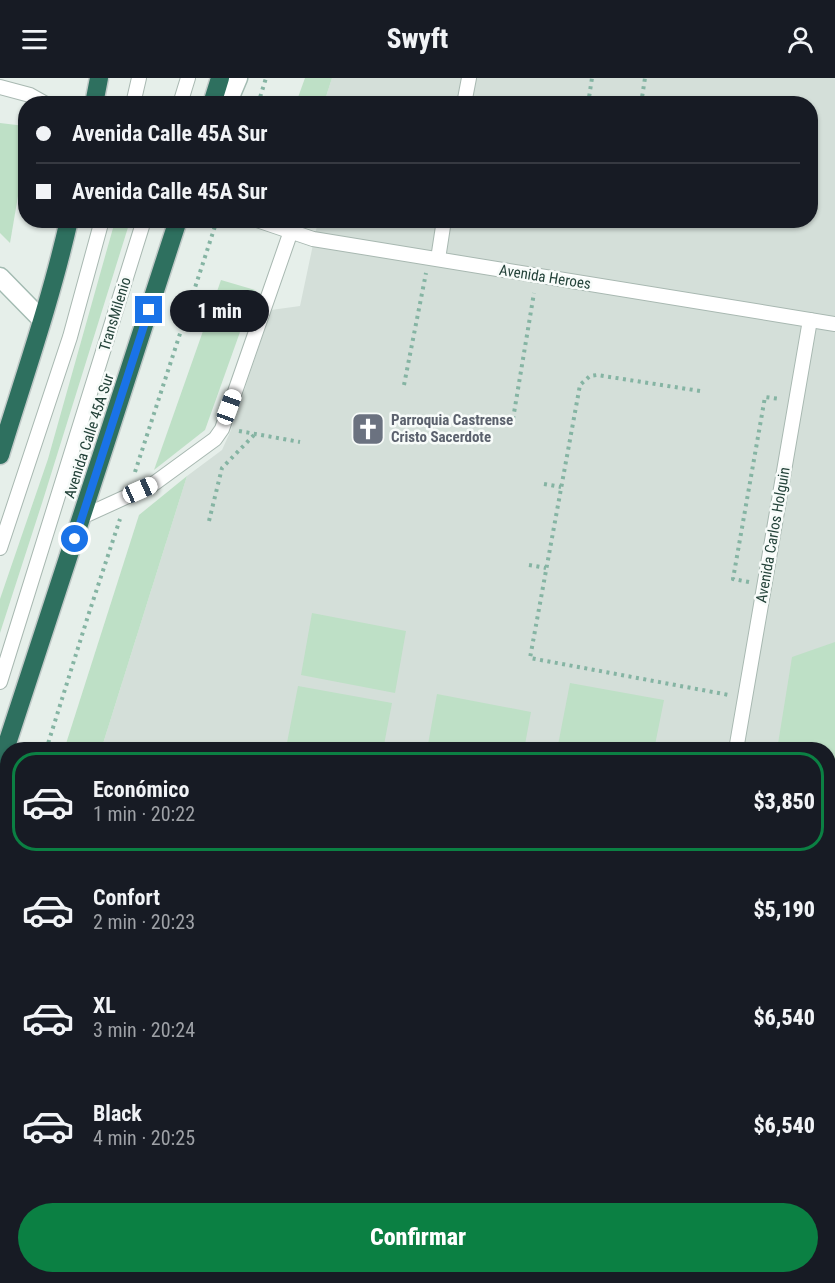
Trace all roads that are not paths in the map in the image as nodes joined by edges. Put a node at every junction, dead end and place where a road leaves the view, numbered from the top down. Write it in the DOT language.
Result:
graph roads {
  1 [pos="99,78"];
  2 [pos="138,78"];
  3 [pos="188,78"];
  4 [pos="220,78"];
  5 [pos="238,78"];
  6 [pos="469,78"];
  7 [pos="18,85"];
  8 [pos="0,87"];
  9 [pos="32,96"];
  10 [pos="96,96"];
  11 [pos="135,96"];
  12 [pos="182,96"];
  13 [pos="214,96"];
  14 [pos="230,96"];
  15 [pos="466,96"];
  16 [pos="67,228"];
  17 [pos="100,228"];
  18 [pos="142,228"];
  19 [pos="175,228"];
  20 [pos="282,228"];
  21 [pos="442,228"];
  22 [pos="291,231"];
  23 [pos="433,258"];
  24 [pos="0,277"];
  25 [pos="42,320"];
  26 [pos="810,320"];
  27 [pos="835,324"];
  28 [pos="0,455"];
  29 [pos="82,517"];
  30 [pos="0,548"];
  31 [pos="0,682"];
  32 [pos="8,742"];
  33 [pos="737,742"];
  1 -- 10 [label="highway"];
  2 -- 11 [label="lane"];
  3 -- 12 [label="lane"];
  4 -- 13 [label="highway"];
  5 -- 14 [label="street"];
  6 -- 15 [label="lane"];
  7 -- 8 [label="lane"];
  7 -- 9 [label="lane"];
  16 -- 25 [label="highway"];
  17 -- 30 [label="lane"];
  18 -- 31 [label="lane, TransMilenio"];
  19 -- 29 [label="highway, Avenida Calle 45A Sur"];
  20 -- 22 [label="lane, Avenida Heroes"];
  21 -- 23 [label="lane"];
  22 -- 23 [label="lane, Avenida Heroes"];
  22 -- 29 [label="lane"];
  23 -- 26 [label="lane, Avenida Heroes"];
  24 -- 25 [label="street"];
  25 -- 28 [label="highway"];
  26 -- 27 [label="lane, Avenida Heroes"];
  26 -- 33 [label="lane, Avenida Carlos Holguin"];
  29 -- 32 [label="highway, Avenida Calle 45A Sur"];
}
